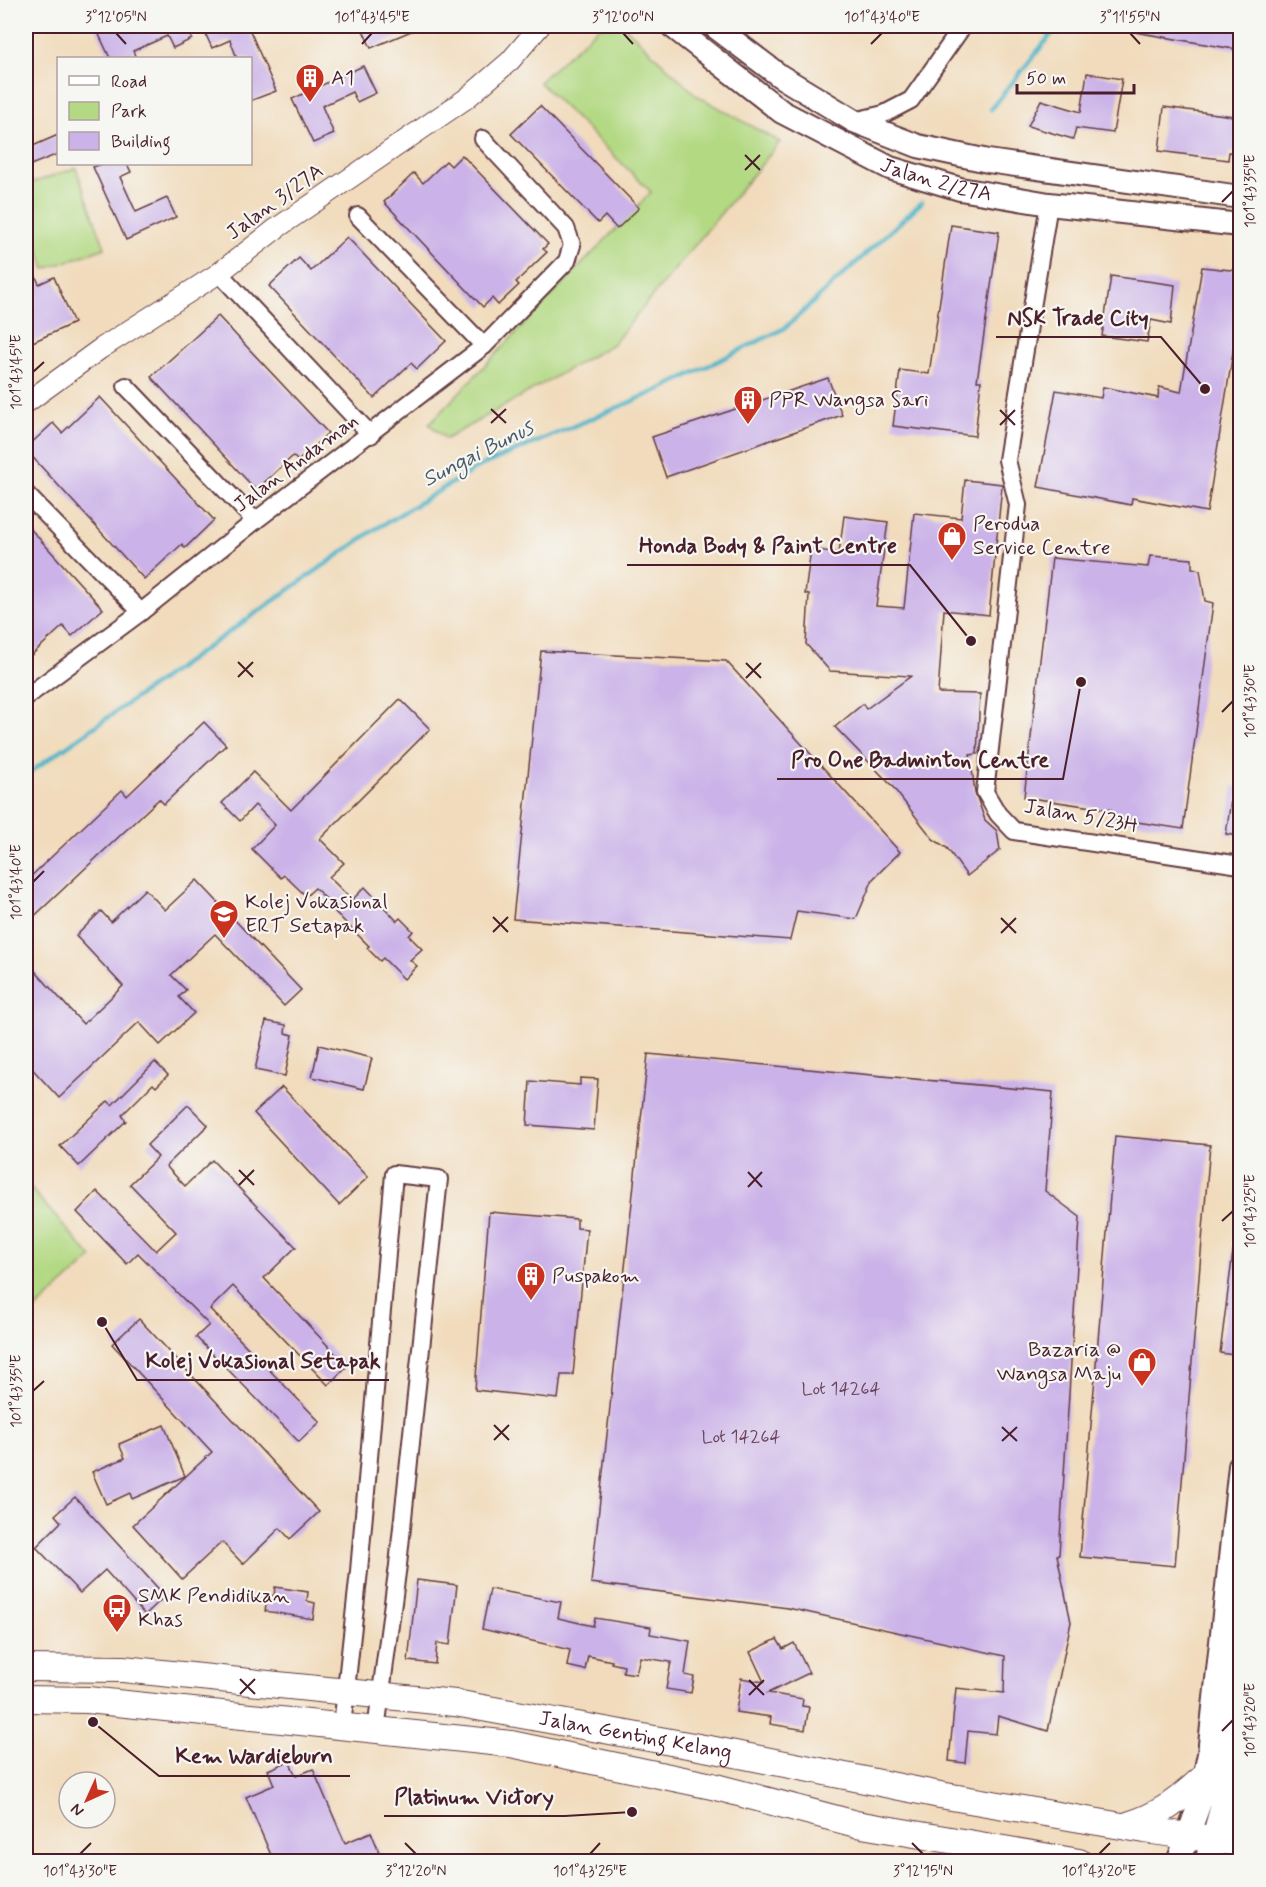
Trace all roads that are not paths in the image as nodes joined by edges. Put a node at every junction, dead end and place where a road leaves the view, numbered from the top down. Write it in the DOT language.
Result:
graph roads {
  1 [pos="540,26"];
  2 [pos="672,26"];
  3 [pos="714,26"];
  4 [pos="957,27"];
  5 [pos="854,121"];
  6 [pos="483,139"];
  7 [pos="1240,197"];
  8 [pos="1049,204"];
  9 [pos="358,216"];
  10 [pos="1240,225"];
  11 [pos="219,273"];
  12 [pos="484,346"];
  13 [pos="126,386"];
  14 [pos="26,403"];
  15 [pos="371,435"];
  16 [pos="26,494"];
  17 [pos="255,521"];
  18 [pos="141,612"];
  19 [pos="26,697"];
  20 [pos="1240,865"];
  21 [pos="1240,1466"];
  22 [pos="1240,1618"];
  23 [pos="26,1668"];
  24 [pos="344,1692"];
  25 [pos="381,1695"];
  26 [pos="26,1699"];
  27 [pos="342,1726"];
  28 [pos="376,1730"];
  29 [pos="1204,1777"];
  30 [pos="1222,1797"];
  31 [pos="1240,1824"];
  32 [pos="1122,1826"];
  33 [pos="1187,1836"];
  34 [pos="1240,1843"];
  35 [pos="1209,1850"];
  36 [pos="1079,1862"];
  37 [pos="1178,1862"];
  1 -- 11 [label="street, Jalan 3/27A"];
  2 -- 8 [label="main road, Jalan 2/27A"];
  3 -- 5 [label="main road, Jalan 2/27A"];
  4 -- 5 [label="street"];
  5 -- 7 [label="main road, Jalan 2/27A"];
  6 -- 12 [label="street, Jalan Andaman"];
  8 -- 10 [label="main road, Jalan 2/27A"];
  8 -- 20 [label="street, Jalan 5/23H"];
  9 -- 12 [label="street"];
  11 -- 14 [label="street, Jalan 3/27A"];
  11 -- 15 [label="street"];
  12 -- 15 [label="street, Jalan Andaman"];
  13 -- 17 [label="street"];
  15 -- 17 [label="street, Jalan Andaman"];
  16 -- 18 [label="street"];
  17 -- 18 [label="street, Jalan Andaman"];
  18 -- 19 [label="street, Jalan Andaman"];
  21 -- 29 [label="main road"];
  22 -- 30 [label="main road"];
  23 -- 24 [label="main road, Jalan Genting Kelang"];
  24 -- 25 [label="main road, Jalan Genting Kelang"];
  24 -- 25 [label="street"];
  24 -- 27 [label="street"];
  25 -- 28 [label="street"];
  25 -- 32 [label="main road, Jalan Genting Kelang"];
  26 -- 27 [label="main road, Jalan Genting Kelang"];
  27 -- 28 [label="main road, Jalan Genting Kelang"];
  28 -- 36 [label="main road, Jalan Genting Kelang"];
  29 -- 32 [label="main road"];
  29 -- 33 [label="main road"];
  30 -- 31 [label="main road"];
  30 -- 35 [label="main road"];
  32 -- 33 [label="main road, Jalan Genting Kelang"];
  33 -- 35 [label="main road, Jalan Genting Kelang"];
  33 -- 37 [label="main road"];
  34 -- 35 [label="main road, Jalan Genting Kelang"];
}
